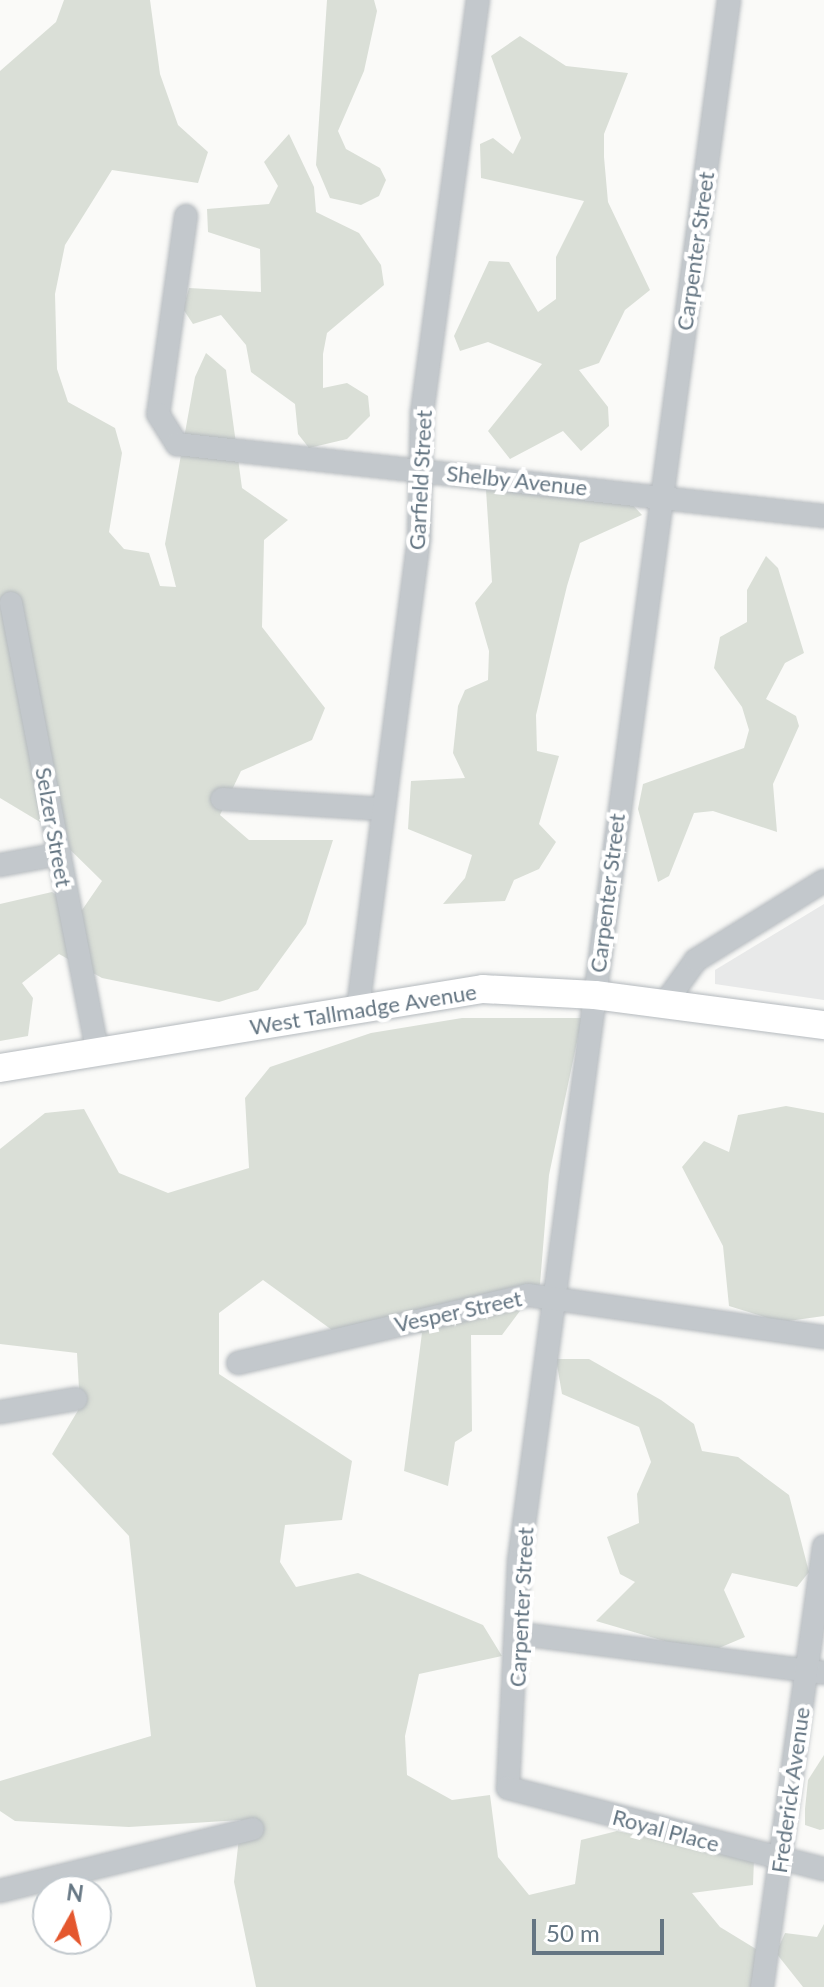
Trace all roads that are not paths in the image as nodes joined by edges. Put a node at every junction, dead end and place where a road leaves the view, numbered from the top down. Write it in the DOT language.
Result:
graph roads {
  1 [pos="478,0"];
  2 [pos="729,0"];
  3 [pos="186,216"];
  4 [pos="419,471"];
  5 [pos="661,494"];
  6 [pos="824,516"];
  7 [pos="11,603"];
  8 [pos="222,799"];
  9 [pos="383,809"];
  10 [pos="60,854"];
  11 [pos="0,865"];
  12 [pos="824,881"];
  13 [pos="595,995"];
  14 [pos="665,1003"];
  15 [pos="358,1008"];
  16 [pos="824,1025"];
  17 [pos="97,1051"];
  18 [pos="0,1068"];
  19 [pos="553,1295"];
  20 [pos="824,1337"];
  21 [pos="238,1363"];
  22 [pos="76,1399"];
  23 [pos="0,1412"];
  24 [pos="824,1546"];
  25 [pos="521,1634"];
  26 [pos="816,1672"];
  27 [pos="508,1788"];
  28 [pos="253,1829"];
  29 [pos="781,1860"];
  30 [pos="824,1869"];
  31 [pos="0,1891"];
  32 [pos="762,1987"];
  1 -- 4 [label="street, Garfield Street"];
  2 -- 5 [label="street, Carpenter Street"];
  3 -- 4 [label="street, Shelby Avenue"];
  4 -- 5 [label="street, Shelby Avenue"];
  4 -- 9 [label="street, Garfield Street"];
  5 -- 6 [label="street, Shelby Avenue"];
  5 -- 13 [label="street, Carpenter Street"];
  7 -- 10 [label="street, Selzer Street"];
  8 -- 9 [label="street"];
  9 -- 15 [label="street, Garfield Street"];
  10 -- 11 [label="street"];
  10 -- 17 [label="street, Selzer Street"];
  12 -- 14 [label="street"];
  13 -- 14 [label="main road, West Tallmadge Avenue"];
  13 -- 15 [label="main road, West Tallmadge Avenue"];
  13 -- 19 [label="street, Carpenter Street"];
  14 -- 16 [label="main road, West Tallmadge Avenue"];
  15 -- 17 [label="main road, West Tallmadge Avenue"];
  17 -- 18 [label="main road, West Tallmadge Avenue"];
  19 -- 20 [label="street, Vesper Street"];
  19 -- 21 [label="street, Vesper Street"];
  19 -- 25 [label="street, Carpenter Street"];
  22 -- 23 [label="street"];
  24 -- 26 [label="street, Frederick Avenue"];
  25 -- 26 [label="street"];
  25 -- 27 [label="street, Carpenter Street"];
  26 -- 29 [label="street, Frederick Avenue"];
  27 -- 29 [label="street, Royal Place"];
  28 -- 31 [label="street"];
  29 -- 30 [label="street, Royal Place"];
  29 -- 32 [label="street, Frederick Avenue"];
}
